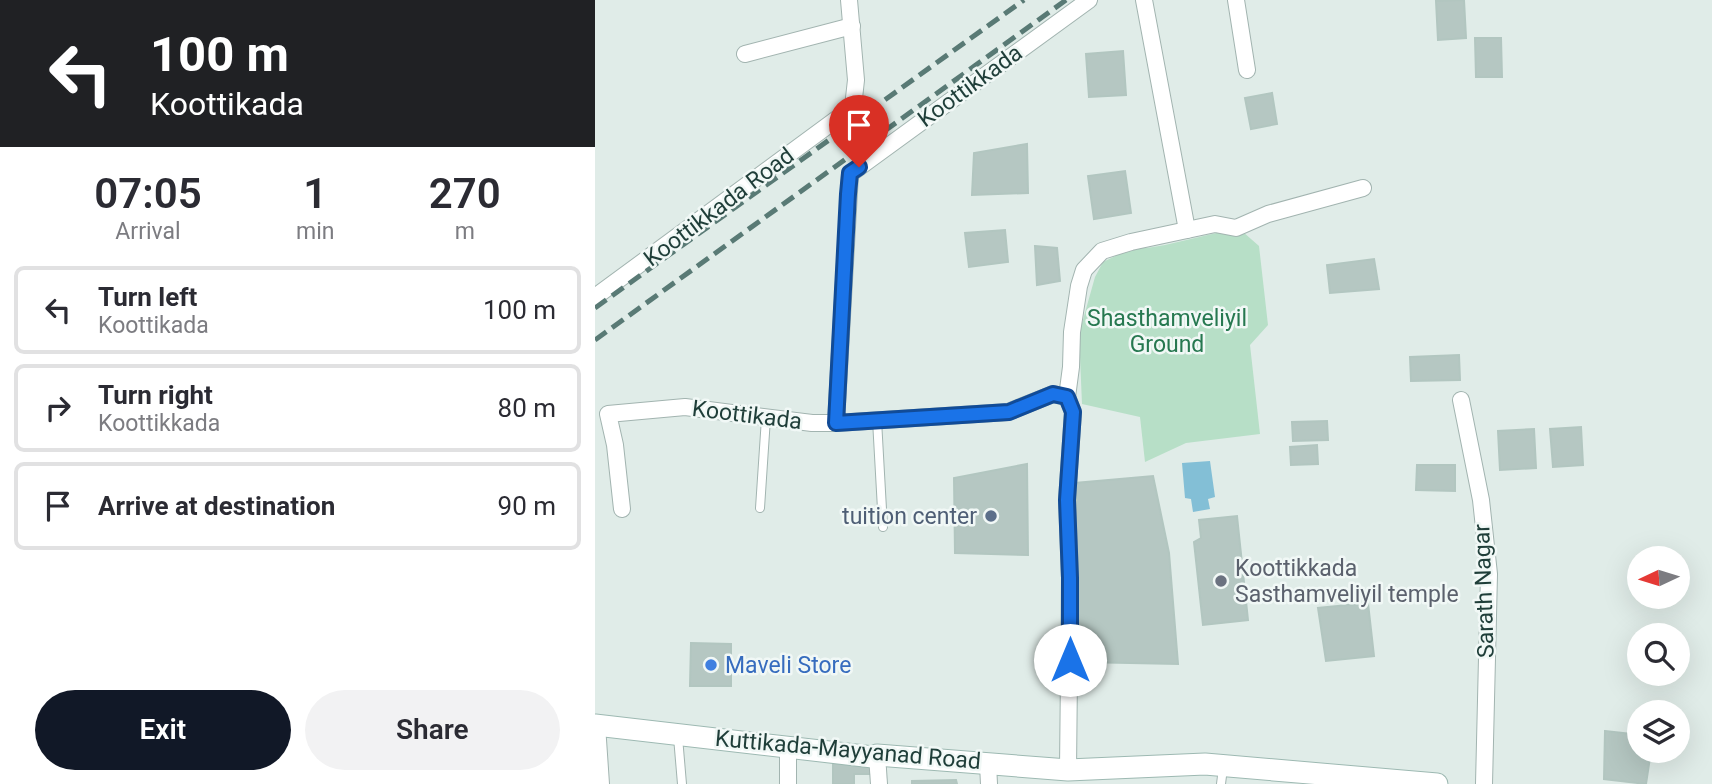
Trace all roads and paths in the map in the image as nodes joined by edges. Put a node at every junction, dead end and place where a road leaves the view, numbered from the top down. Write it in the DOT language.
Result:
graph roads {
  1 [pos="849,0"];
  2 [pos="1089,0"];
  3 [pos="1144,0"];
  4 [pos="1236,0"];
  5 [pos="852,26"];
  6 [pos="745,54"];
  7 [pos="1247,70"];
  8 [pos="1363,188"];
  9 [pos="1187,230"];
  10 [pos="595,297"];
  11 [pos="1067,397"];
  12 [pos="1461,400"];
  13 [pos="602,414"];
  14 [pos="767,418"];
  15 [pos="877,420"];
  16 [pos="836,423"];
  17 [pos="761,508"];
  18 [pos="622,509"];
  19 [pos="883,527"];
  20 [pos="596,725"];
  21 [pos="678,734"];
  22 [pos="788,747"];
  23 [pos="877,755"];
  24 [pos="1068,770"];
  25 [pos="988,774"];
  26 [pos="1222,775"];
  27 [pos="1401,782"];
  28 [pos="601,784"];
  29 [pos="682,784"];
  30 [pos="788,784"];
  31 [pos="879,784"];
  32 [pos="1437,784"];
  33 [pos="1484,784"];
  1 -- 5 [label="street"];
  2 -- 16 [label="street, Koottikkada"];
  3 -- 9 [label="street"];
  4 -- 7 [label="street"];
  5 -- 6 [label="street"];
  5 -- 10 [label="street, Koottikkada Road"];
  8 -- 9 [label="street"];
  9 -- 11 [label="street"];
  11 -- 15 [label="street, Koottikada"];
  11 -- 24 [label="street"];
  12 -- 33 [label="street, Sarath Nagar"];
  13 -- 14 [label="street, Koottikada"];
  13 -- 18 [label="street, Koottikada"];
  14 -- 16 [label="street, Koottikada"];
  14 -- 17 [label="lane"];
  15 -- 16 [label="street, Koottikada"];
  15 -- 19 [label="lane"];
  20 -- 21 [label="main road, Kuttikada-Mayyanad Road"];
  20 -- 28 [label="street"];
  21 -- 22 [label="main road, Kuttikada-Mayyanad Road"];
  21 -- 29 [label="lane"];
  22 -- 23 [label="main road, Kuttikada-Mayyanad Road"];
  22 -- 30 [label="street"];
  23 -- 25 [label="main road, Kuttikada-Mayyanad Road"];
  23 -- 31 [label="street"];
  24 -- 25 [label="main road, Kuttikada-Mayyanad Road"];
  24 -- 26 [label="main road, Kuttikada-Mayyanad Road"];
  26 -- 27 [label="main road, Kuttikada-Mayyanad Road"];
  27 -- 32 [label="main road, Kuttikada-Mayyanad Road"];
}
